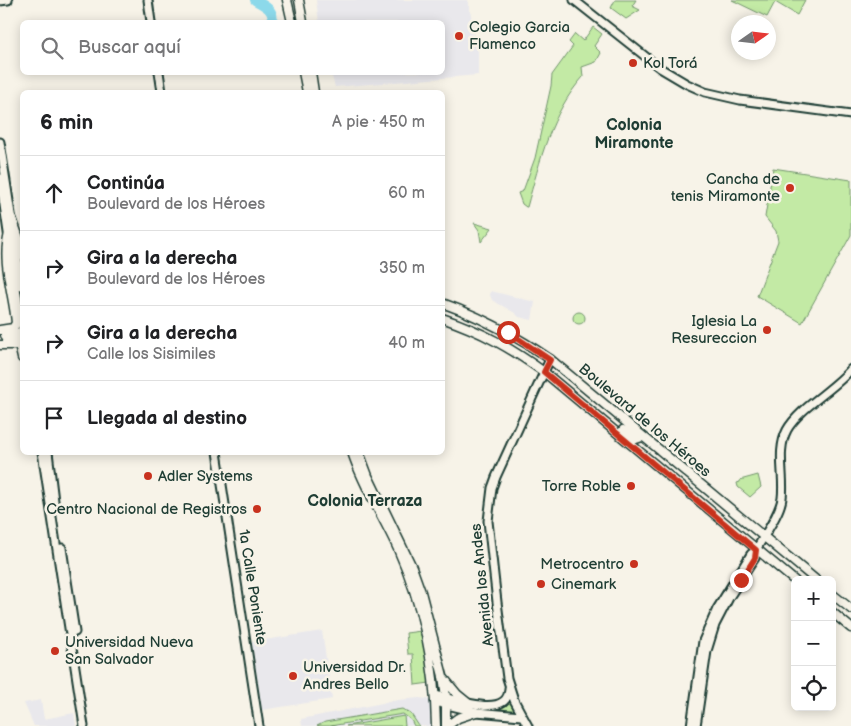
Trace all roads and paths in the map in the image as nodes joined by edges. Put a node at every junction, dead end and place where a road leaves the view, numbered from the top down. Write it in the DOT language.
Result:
graph roads {
  1 [pos="8,0"];
  2 [pos="148,0"];
  3 [pos="287,0"];
  4 [pos="299,0"];
  5 [pos="574,0"];
  6 [pos="0,1"];
  7 [pos="151,20"];
  8 [pos="292,20"];
  9 [pos="303,20"];
  10 [pos="159,75"];
  11 [pos="304,75"];
  12 [pos="311,75"];
  13 [pos="162,90"];
  14 [pos="307,90"];
  15 [pos="314,90"];
  16 [pos="851,115"];
  17 [pos="0,142"];
  18 [pos="0,178"];
  19 [pos="12,218"];
  20 [pos="9,234"];
  21 [pos="20,241"];
  22 [pos="20,272"];
  23 [pos="445,304"];
  24 [pos="20,319"];
  25 [pos="445,319"];
  26 [pos="0,330"];
  27 [pos="20,334"];
  28 [pos="0,335"];
  29 [pos="20,335"];
  30 [pos="0,341"];
  31 [pos="0,345"];
  32 [pos="20,349"];
  33 [pos="550,360"];
  34 [pos="851,369"];
  35 [pos="544,372"];
  36 [pos="606,423"];
  37 [pos="642,437"];
  38 [pos="42,455"];
  39 [pos="48,455"];
  40 [pos="218,455"];
  41 [pos="353,455"];
  42 [pos="360,455"];
  43 [pos="763,536"];
  44 [pos="756,550"];
  45 [pos="811,576"];
  46 [pos="791,578"];
  47 [pos="836,597"];
  48 [pos="851,609"];
  49 [pos="836,615"];
  50 [pos="851,628"];
  51 [pos="443,676"];
  52 [pos="508,678"];
  53 [pos="435,699"];
  54 [pos="447,700"];
  55 [pos="468,703"];
  56 [pos="476,712"];
  57 [pos="521,716"];
  58 [pos="84,726"];
  59 [pos="89,726"];
  60 [pos="259,726"];
  61 [pos="436,726"];
  62 [pos="447,726"];
  63 [pos="528,726"];
  64 [pos="691,726"];
  65 [pos="696,726"];
  1 -- 6 [label="main road"];
  2 -- 7 [label="main road"];
  3 -- 8 [label="main road"];
  4 -- 9 [label="main road"];
  5 -- 16 [label="main road"];
  10 -- 13 [label="main road"];
  11 -- 14 [label="main road"];
  12 -- 15 [label="main road"];
  17 -- 19 [label="main road"];
  18 -- 20 [label="main road"];
  19 -- 21 [label="main road"];
  19 -- 22 [label="main road"];
  20 -- 24 [label="main road"];
  20 -- 26 [label="main road"];
  23 -- 33 [label="main road, Boulevard de los Héroes"];
  25 -- 35 [label="main road, Boulevard de los Héroes"];
  27 -- 28 [label="main road"];
  29 -- 30 [label="main road"];
  31 -- 32 [label="main road"];
  33 -- 35 [label="main road, Avenida los Andes"];
  33 -- 37 [label="main road, Boulevard de los Héroes"];
  34 -- 43 [label="main road"];
  35 -- 36 [label="main road, Boulevard de los Héroes"];
  35 -- 52 [label="main road, Avenida los Andes"];
  36 -- 37 [label="main road"];
  36 -- 44 [label="main road, Boulevard de los Héroes"];
  37 -- 43 [label="main road, Boulevard de los Héroes"];
  38 -- 58 [label="main road"];
  39 -- 59 [label="main road"];
  40 -- 60 [label="main road, 1a Calle Poniente"];
  41 -- 53 [label="main road"];
  42 -- 51 [label="main road"];
  43 -- 44 [label="main road"];
  43 -- 45 [label="main road, Boulevard de los Héroes"];
  44 -- 46 [label="main road, Boulevard de los Héroes"];
  44 -- 64 [label="main road"];
  44 -- 65 [label="main road"];
  47 -- 48 [label="main road"];
  49 -- 50 [label="main road"];
  51 -- 54 [label="main road"];
  51 -- 55 [label="main road"];
  52 -- 55 [label="main road"];
  52 -- 57 [label="main road, Avenida los Andes"];
  53 -- 54 [label="main road"];
  53 -- 61 [label="main road"];
  54 -- 55 [label="main road"];
  54 -- 56 [label="main road"];
  54 -- 62 [label="main road"];
  56 -- 57 [label="main road"];
  56 -- 62 [label="main road"];
  57 -- 63 [label="main road, Avenida los Andes"];
}
